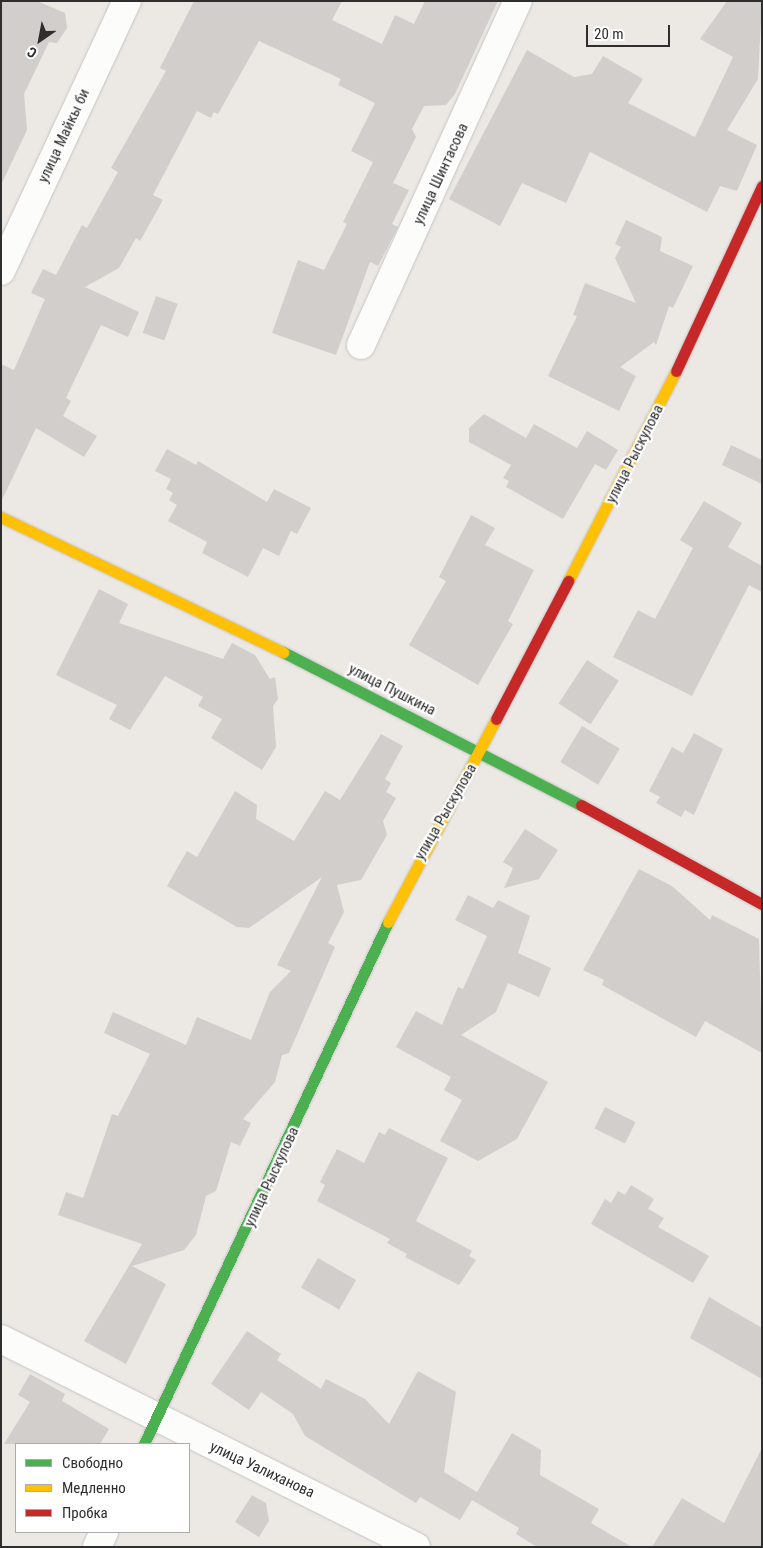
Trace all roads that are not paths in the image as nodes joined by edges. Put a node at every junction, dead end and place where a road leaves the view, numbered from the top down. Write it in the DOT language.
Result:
graph roads {
  1 [pos="127,1"];
  2 [pos="518,1"];
  3 [pos="762,186"];
  4 [pos="1,271"];
  5 [pos="362,345"];
  6 [pos="1,517"];
  7 [pos="480,752"];
  8 [pos="762,904"];
  9 [pos="1,1339"];
  10 [pos="155,1420"];
  11 [pos="144,1443"];
  12 [pos="104,1533"];
  13 [pos="97,1547"];
  14 [pos="416,1547"];
  1 -- 4 [label="street, улица Майкы би"];
  2 -- 5 [label="street, улица Шинтасова"];
  3 -- 7 [label="street, улица Рыскулова"];
  6 -- 7 [label="street, улица Пушкина"];
  7 -- 8 [label="street, улица Пушкина"];
  7 -- 10 [label="street, улица Рыскулова"];
  9 -- 10 [label="street, улица Уалиханова"];
  10 -- 11 [label="street, улица Рыскулова"];
  10 -- 14 [label="street, улица Уалиханова"];
  12 -- 13 [label="street"];
}
